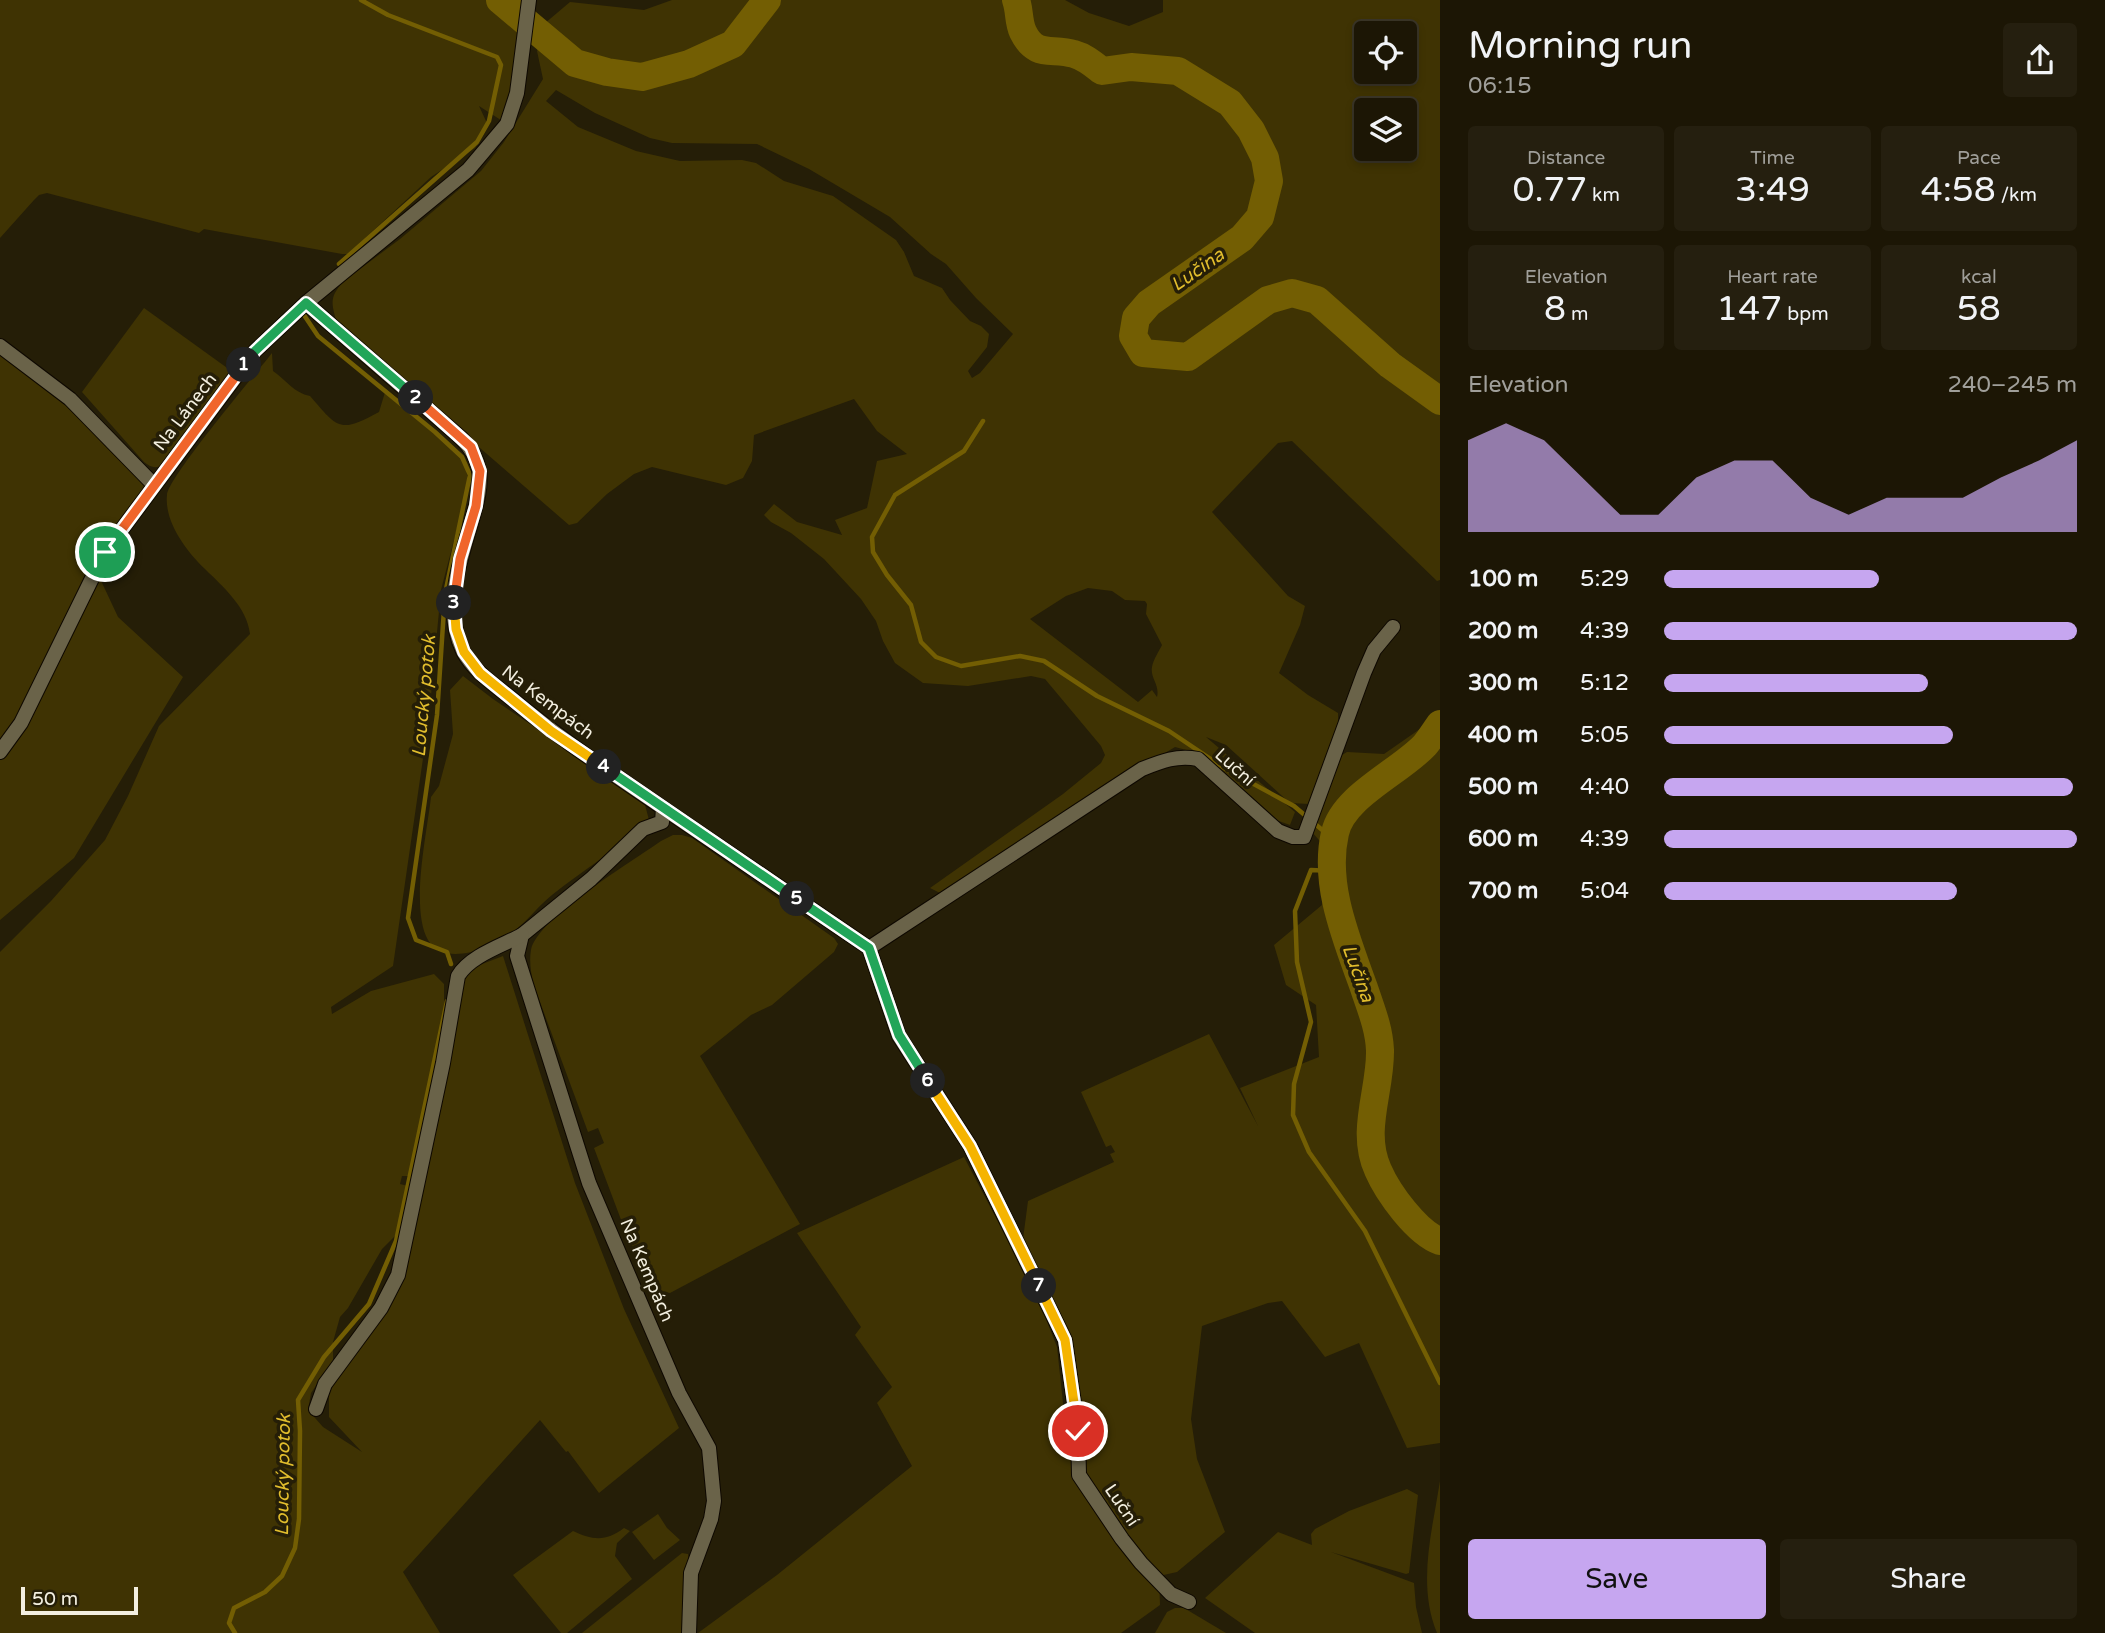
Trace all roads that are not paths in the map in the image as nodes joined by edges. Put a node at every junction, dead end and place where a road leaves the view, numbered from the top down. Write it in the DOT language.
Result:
graph roads {
  1 [pos="529,0"];
  2 [pos="306,303"];
  3 [pos="0,346"];
  4 [pos="154,485"];
  5 [pos="1394,626"];
  6 [pos="0,752"];
  7 [pos="663,808"];
  8 [pos="522,934"];
  9 [pos="869,948"];
  10 [pos="316,1409"];
  11 [pos="1189,1602"];
  12 [pos="689,1633"];
  1 -- 2 [label="street"];
  2 -- 4 [label="street, Na Lánech"];
  2 -- 7 [label="street, Na Kempách"];
  3 -- 4 [label="street"];
  4 -- 6 [label="street, Na Lánech"];
  5 -- 9 [label="street, Luční"];
  7 -- 8 [label="street"];
  7 -- 9 [label="street"];
  8 -- 10 [label="street"];
  8 -- 12 [label="street, Na Kempách"];
  9 -- 11 [label="street, Luční"];
}
